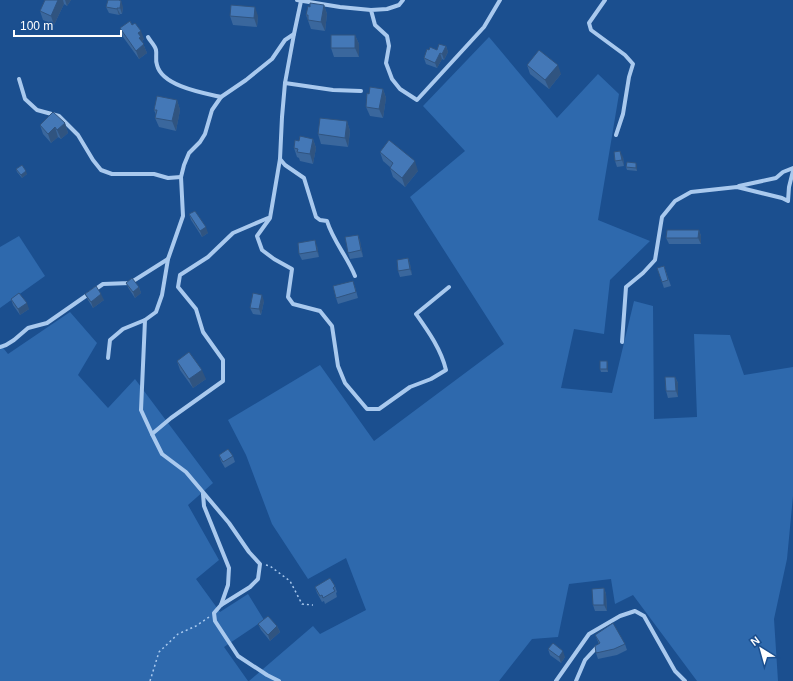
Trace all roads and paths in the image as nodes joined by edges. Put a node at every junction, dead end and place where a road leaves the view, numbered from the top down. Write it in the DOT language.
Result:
graph roads {
  1 [pos="402,0"];
  2 [pos="500,0"];
  3 [pos="605,0"];
  4 [pos="299,1"];
  5 [pos="310,1"];
  6 [pos="371,10"];
  7 [pos="294,34"];
  8 [pos="148,37"];
  9 [pos="19,79"];
  10 [pos="286,83"];
  11 [pos="360,91"];
  12 [pos="221,97"];
  13 [pos="616,134"];
  14 [pos="280,159"];
  15 [pos="793,169"];
  16 [pos="181,177"];
  17 [pos="737,186"];
  18 [pos="270,218"];
  19 [pos="168,259"];
  20 [pos="355,276"];
  21 [pos="449,288"];
  22 [pos="145,320"];
  23 [pos="622,342"];
  24 [pos="0,346"];
  25 [pos="108,358"];
  26 [pos="152,434"];
  27 [pos="203,494"];
  28 [pos="260,564"];
  29 [pos="221,605"];
  30 [pos="313,605"];
  31 [pos="214,613"];
  32 [pos="597,647"];
  33 [pos="150,681"];
  34 [pos="279,681"];
  35 [pos="556,681"];
  36 [pos="576,681"];
  37 [pos="685,681"];
  1 -- 6 [label="street"];
  2 -- 6 [label="street"];
  3 -- 13 [label="street"];
  4 -- 5 [label="street"];
  4 -- 7 [label="street"];
  5 -- 6 [label="street"];
  7 -- 10 [label="street"];
  7 -- 12 [label="street"];
  8 -- 12 [label="street"];
  9 -- 16 [label="street"];
  10 -- 11 [label="street"];
  10 -- 14 [label="street"];
  12 -- 16 [label="street"];
  14 -- 18 [label="street"];
  14 -- 20 [label="street"];
  15 -- 17 [label="street"];
  15 -- 17 [label="street"];
  16 -- 19 [label="street"];
  17 -- 23 [label="street"];
  18 -- 21 [label="street"];
  18 -- 26 [label="street"];
  19 -- 22 [label="street"];
  19 -- 24 [label="street"];
  22 -- 25 [label="street"];
  22 -- 26 [label="street"];
  26 -- 27 [label="street"];
  27 -- 28 [label="street"];
  27 -- 29 [label="street"];
  28 -- 29 [label="street"];
  28 -- 30 [label="path"];
  29 -- 31 [label="street"];
  31 -- 33 [label="path"];
  31 -- 34 [label="street"];
  32 -- 36 [label="street"];
  35 -- 37 [label="street"];
}
